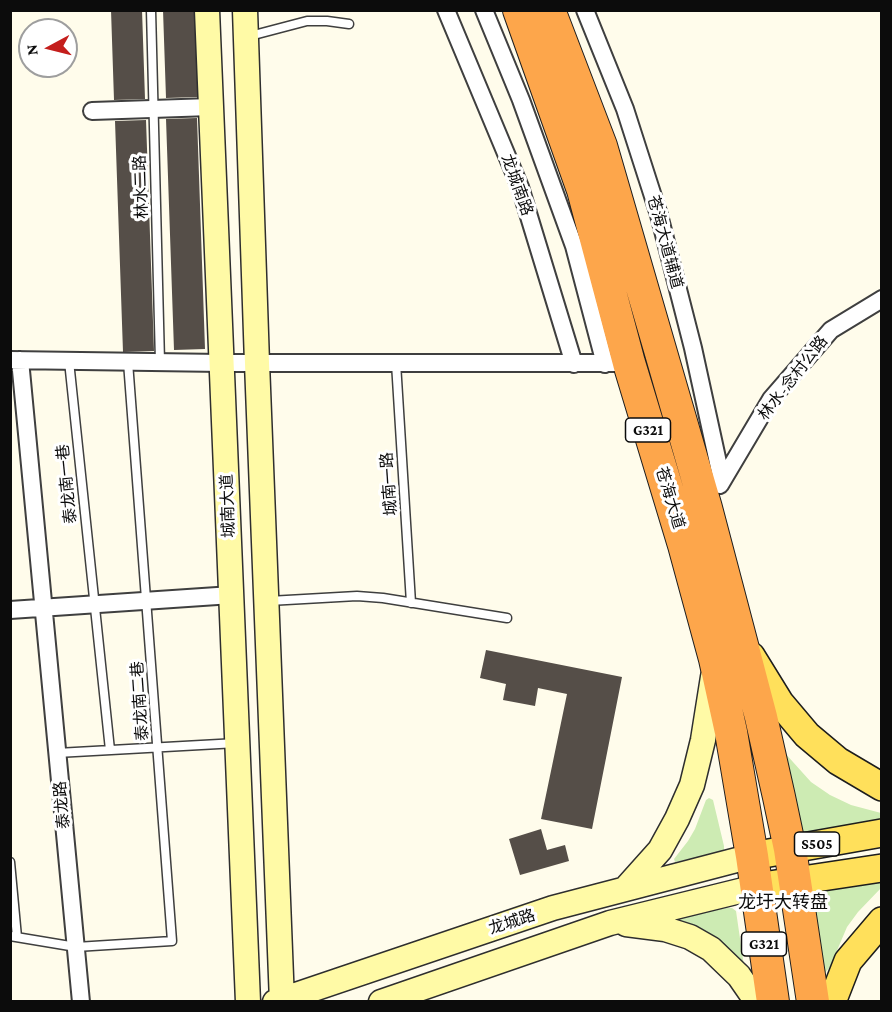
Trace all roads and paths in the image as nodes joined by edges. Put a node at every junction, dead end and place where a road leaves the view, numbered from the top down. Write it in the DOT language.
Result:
graph roads {
  1 [pos="151,10"];
  2 [pos="207,10"];
  3 [pos="245,10"];
  4 [pos="446,10"];
  5 [pos="484,10"];
  6 [pos="519,10"];
  7 [pos="549,10"];
  8 [pos="585,10"];
  9 [pos="349,24"];
  10 [pos="246,36"];
  11 [pos="212,107"];
  12 [pos="154,109"];
  13 [pos="92,111"];
  14 [pos="882,299"];
  15 [pos="15,360"];
  16 [pos="69,361"];
  17 [pos="129,362"];
  18 [pos="160,362"];
  19 [pos="222,363"];
  20 [pos="257,363"];
  21 [pos="396,363"];
  22 [pos="617,363"];
  23 [pos="574,364"];
  24 [pos="723,481"];
  25 [pos="706,508"];
  26 [pos="232,595"];
  27 [pos="147,601"];
  28 [pos="266,602"];
  29 [pos="411,603"];
  30 [pos="95,604"];
  31 [pos="43,608"];
  32 [pos="10,610"];
  33 [pos="507,618"];
  34 [pos="737,629"];
  35 [pos="715,660"];
  36 [pos="238,743"];
  37 [pos="158,747"];
  38 [pos="110,750"];
  39 [pos="57,753"];
  40 [pos="882,786"];
  41 [pos="882,832"];
  42 [pos="790,849"];
  43 [pos="752,856"];
  44 [pos="10,862"];
  45 [pos="882,868"];
  46 [pos="794,881"];
  47 [pos="756,887"];
  48 [pos="626,888"];
  49 [pos="882,921"];
  50 [pos="610,923"];
  51 [pos="14,937"];
  52 [pos="76,947"];
  53 [pos="280,1001"];
  54 [pos="81,1002"];
  55 [pos="248,1002"];
  56 [pos="381,1002"];
  57 [pos="757,1002"];
  58 [pos="772,1002"];
  59 [pos="813,1002"];
  60 [pos="832,1002"];
  1 -- 12 [label="lane, 林水二路"];
  2 -- 11 [label="main road, 城南大道"];
  3 -- 10 [label="main road, 城南大道"];
  4 -- 23 [label="street, 龙城南路"];
  5 -- 22 [label="street"];
  6 -- 22 [label="highway, 苍海大道 / G321"];
  7 -- 25 [label="highway, 苍海大道 / G321"];
  8 -- 24 [label="street, 苍海大道辅道"];
  9 -- 10 [label="lane"];
  10 -- 20 [label="main road, 城南大道"];
  11 -- 12 [label="street"];
  11 -- 19 [label="main road, 城南大道"];
  12 -- 13 [label="street"];
  12 -- 18 [label="lane, 林水二路"];
  14 -- 24 [label="street, 林水-念村公路"];
  15 -- 16 [label="street"];
  15 -- 31 [label="street, 泰龙路"];
  16 -- 17 [label="street"];
  16 -- 30 [label="lane, 泰龙南一巷"];
  17 -- 18 [label="street"];
  17 -- 27 [label="lane, 泰龙南二巷"];
  18 -- 19 [label="street"];
  19 -- 20 [label="street"];
  19 -- 26 [label="main road, 城南大道"];
  20 -- 21 [label="street"];
  20 -- 28 [label="main road, 城南大道"];
  21 -- 23 [label="street"];
  21 -- 29 [label="lane, 城南一路"];
  22 -- 23 [label="street"];
  22 -- 35 [label="highway, 苍海大道 / G321"];
  24 -- 25 [label="street, 林水-念村公路"];
  25 -- 34 [label="highway, 苍海大道 / G321"];
  26 -- 27 [label="street"];
  26 -- 36 [label="main road, 城南大道"];
  27 -- 30 [label="street"];
  27 -- 37 [label="lane, 泰龙南二巷"];
  28 -- 29 [label="lane"];
  28 -- 53 [label="main road, 城南大道"];
  29 -- 33 [label="lane"];
  30 -- 31 [label="street"];
  30 -- 38 [label="lane, 泰龙南一巷"];
  31 -- 32 [label="street"];
  31 -- 39 [label="street, 泰龙路"];
  34 -- 40 [label="main road"];
  34 -- 42 [label="highway, G321"];
  35 -- 43 [label="highway, 苍海大道 / G321"];
  35 -- 48 [label="main road"];
  36 -- 37 [label="lane"];
  36 -- 55 [label="main road, 城南大道"];
  37 -- 38 [label="lane"];
  37 -- 52 [label="lane, 泰龙南二巷"];
  38 -- 39 [label="lane"];
  39 -- 52 [label="street, 泰龙路"];
  41 -- 42 [label="main road, S505"];
  42 -- 43 [label="main road, S505"];
  42 -- 46 [label="highway, G321"];
  43 -- 47 [label="highway, 苍海大道"];
  43 -- 48 [label="main road, 龙城路"];
  44 -- 51 [label="lane"];
  45 -- 46 [label="main road, S505"];
  46 -- 47 [label="main road, S505"];
  46 -- 59 [label="highway, G321"];
  47 -- 50 [label="main road, 龙城路"];
  47 -- 58 [label="highway, G321"];
  48 -- 53 [label="main road, 龙城路"];
  49 -- 60 [label="main road"];
  50 -- 56 [label="main road, 龙城路"];
  50 -- 57 [label="main road"];
  51 -- 52 [label="lane"];
  52 -- 54 [label="street, 泰龙路"];
}
